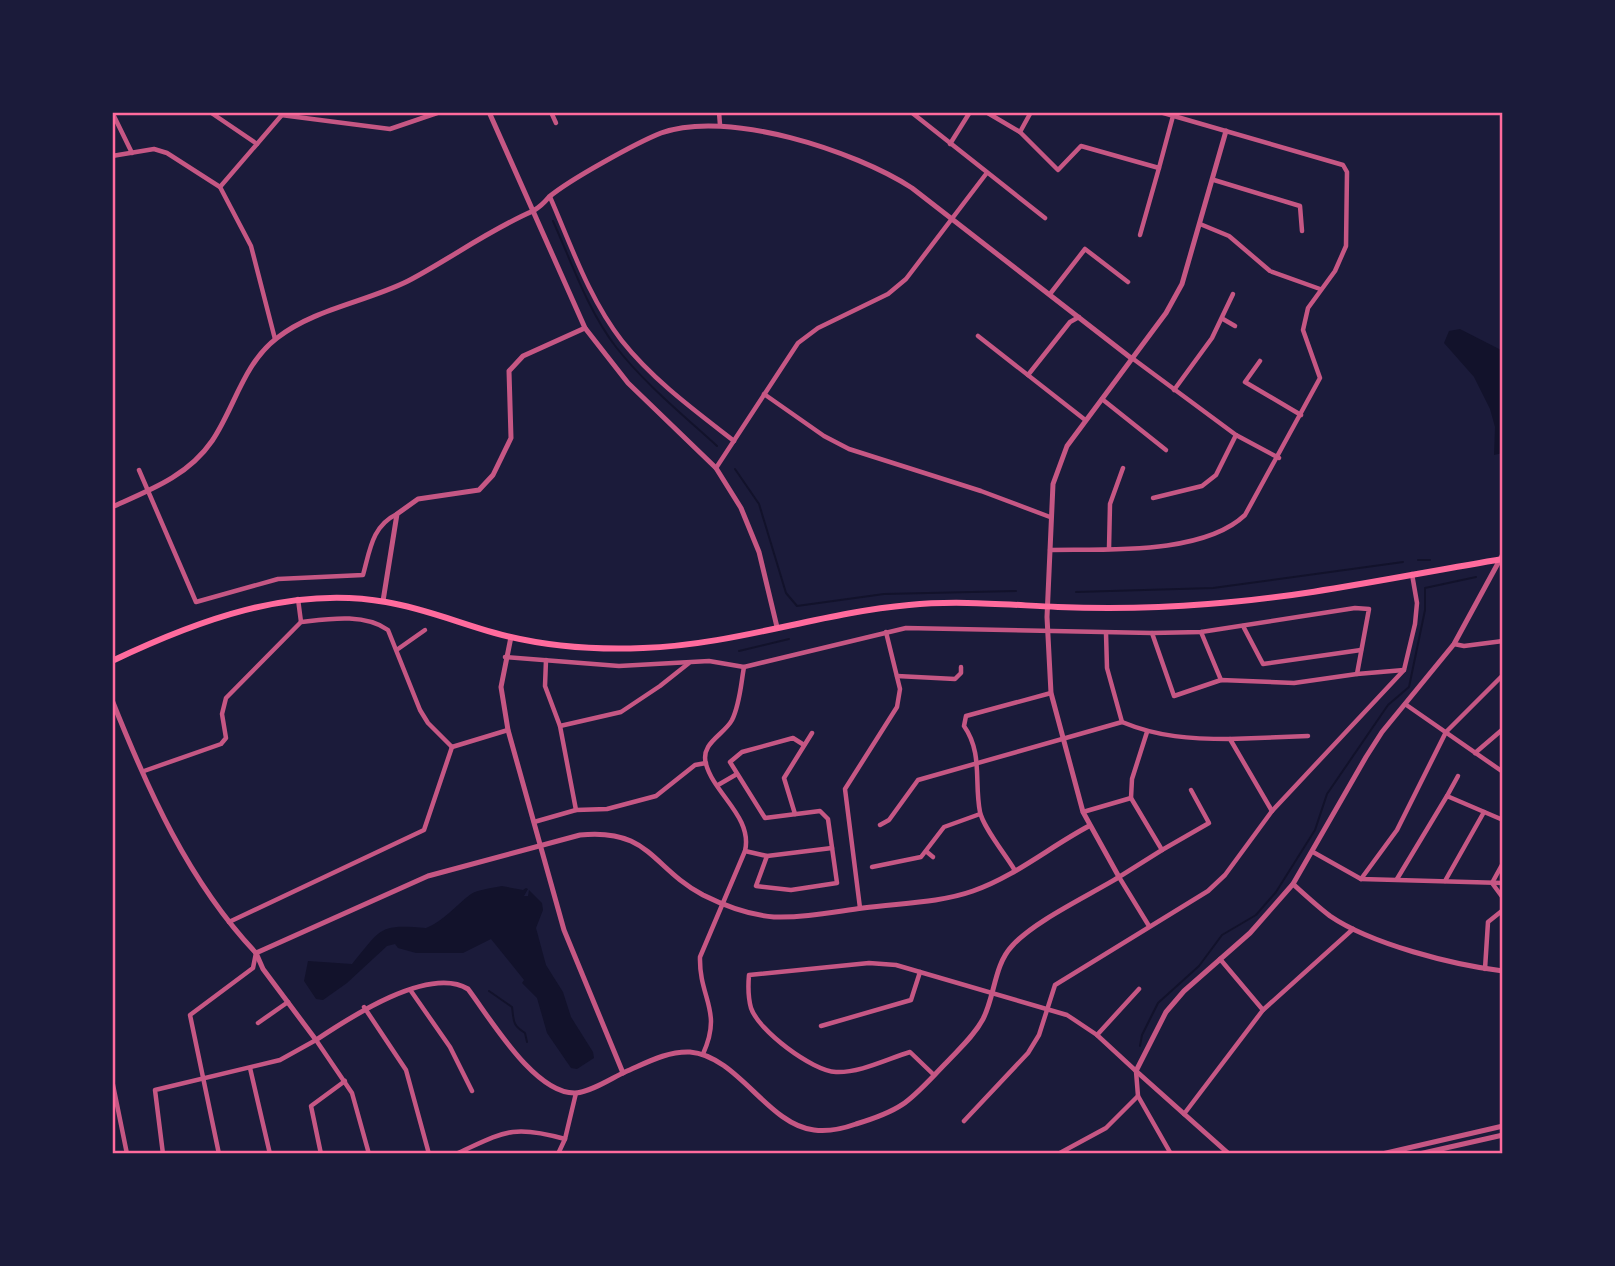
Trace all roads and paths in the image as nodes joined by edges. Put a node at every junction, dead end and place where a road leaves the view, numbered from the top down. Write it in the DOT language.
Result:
graph roads {
  1 [pos="112,112"];
  2 [pos="210,112"];
  3 [pos="440,112"];
  4 [pos="489,112"];
  5 [pos="551,112"];
  6 [pos="719,112"];
  7 [pos="911,112"];
  8 [pos="970,112"];
  9 [pos="986,112"];
  10 [pos="1031,112"];
  11 [pos="1160,112"];
  12 [pos="281,114"];
  13 [pos="1173,116"];
  14 [pos="556,123"];
  15 [pos="720,125"];
  16 [pos="1226,131"];
  17 [pos="1020,132"];
  18 [pos="257,144"];
  19 [pos="950,144"];
  20 [pos="132,153"];
  21 [pos="112,156"];
  22 [pos="1158,168"];
  23 [pos="986,174"];
  24 [pos="1214,180"];
  25 [pos="220,187"];
  26 [pos="550,197"];
  27 [pos="533,211"];
  28 [pos="1045,218"];
  29 [pos="952,219"];
  30 [pos="1200,224"];
  31 [pos="1302,232"];
  32 [pos="1140,235"];
  33 [pos="1128,282"];
  34 [pos="1320,289"];
  35 [pos="1050,294"];
  36 [pos="1233,294"];
  37 [pos="1079,317"];
  38 [pos="1223,319"];
  39 [pos="1235,326"];
  40 [pos="585,328"];
  41 [pos="978,336"];
  42 [pos="275,339"];
  43 [pos="1131,358"];
  44 [pos="1260,361"];
  45 [pos="1028,375"];
  46 [pos="1174,390"];
  47 [pos="764,394"];
  48 [pos="1101,398"];
  49 [pos="1301,415"];
  50 [pos="1084,419"];
  51 [pos="1236,435"];
  52 [pos="734,441"];
  53 [pos="1166,450"];
  54 [pos="1279,458"];
  55 [pos="716,468"];
  56 [pos="1123,468"];
  57 [pos="139,470"];
  58 [pos="150,490"];
  59 [pos="1153,498"];
  60 [pos="112,506"];
  61 [pos="397,514"];
  62 [pos="1050,517"];
  63 [pos="1109,549"];
  64 [pos="1050,550"];
  65 [pos="1502,558"];
  66 [pos="1412,573"];
  67 [pos="298,599"];
  68 [pos="383,601"];
  69 [pos="1048,606"];
  70 [pos="301,622"];
  71 [pos="1243,626"];
  72 [pos="777,627"];
  73 [pos="425,630"];
  74 [pos="1047,631"];
  75 [pos="886,632"];
  76 [pos="1106,632"];
  77 [pos="1201,632"];
  78 [pos="1152,633"];
  79 [pos="511,637"];
  80 [pos="1503,641"];
  81 [pos="1454,644"];
  82 [pos="398,649"];
  83 [pos="1361,650"];
  84 [pos="505,657"];
  85 [pos="546,660"];
  86 [pos="112,661"];
  87 [pos="690,662"];
  88 [pos="744,667"];
  89 [pos="961,667"];
  90 [pos="1404,670"];
  91 [pos="1357,674"];
  92 [pos="1503,675"];
  93 [pos="897,676"];
  94 [pos="1221,680"];
  95 [pos="1051,693"];
  96 [pos="112,700"];
  97 [pos="1405,704"];
  98 [pos="119,717"];
  99 [pos="112,720"];
  100 [pos="1122,722"];
  101 [pos="560,726"];
  102 [pos="1503,729"];
  103 [pos="508,730"];
  104 [pos="1446,732"];
  105 [pos="812,733"];
  106 [pos="1147,733"];
  107 [pos="1308,736"];
  108 [pos="1064,739"];
  109 [pos="1230,739"];
  110 [pos="804,745"];
  111 [pos="452,747"];
  112 [pos="1475,753"];
  113 [pos="706,763"];
  114 [pos="978,764"];
  115 [pos="144,771"];
  116 [pos="1503,772"];
  117 [pos="737,774"];
  118 [pos="1458,776"];
  119 [pos="718,785"];
  120 [pos="1191,790"];
  121 [pos="1447,796"];
  122 [pos="1131,798"];
  123 [pos="576,810"];
  124 [pos="1272,811"];
  125 [pos="1083,812"];
  126 [pos="1484,812"];
  127 [pos="794,814"];
  128 [pos="980,814"];
  129 [pos="1503,820"];
  130 [pos="534,822"];
  131 [pos="880,825"];
  132 [pos="1089,825"];
  133 [pos="541,845"];
  134 [pos="832,848"];
  135 [pos="1162,850"];
  136 [pos="745,851"];
  137 [pos="927,852"];
  138 [pos="1313,852"];
  139 [pos="767,856"];
  140 [pos="933,857"];
  141 [pos="1503,863"];
  142 [pos="872,867"];
  143 [pos="1014,869"];
  144 [pos="1119,877"];
  145 [pos="1361,879"];
  146 [pos="1397,879"];
  147 [pos="1445,881"];
  148 [pos="1492,883"];
  149 [pos="1503,883"];
  150 [pos="1293,884"];
  151 [pos="1503,898"];
  152 [pos="721,904"];
  153 [pos="860,908"];
  154 [pos="1503,910"];
  155 [pos="229,922"];
  156 [pos="1149,926"];
  157 [pos="1353,929"];
  158 [pos="256,953"];
  159 [pos="1220,959"];
  160 [pos="1485,969"];
  161 [pos="1503,971"];
  162 [pos="920,972"];
  163 [pos="1139,989"];
  164 [pos="411,991"];
  165 [pos="993,993"];
  166 [pos="288,1002"];
  167 [pos="364,1007"];
  168 [pos="1048,1009"];
  169 [pos="1263,1010"];
  170 [pos="258,1023"];
  171 [pos="821,1026"];
  172 [pos="1097,1035"];
  173 [pos="316,1040"];
  174 [pos="703,1055"];
  175 [pos="250,1068"];
  176 [pos="1136,1071"];
  177 [pos="623,1073"];
  178 [pos="934,1075"];
  179 [pos="204,1079"];
  180 [pos="112,1080"];
  181 [pos="345,1081"];
  182 [pos="472,1091"];
  183 [pos="576,1093"];
  184 [pos="1138,1096"];
  185 [pos="1184,1114"];
  186 [pos="964,1121"];
  187 [pos="1503,1126"];
  188 [pos="1503,1135"];
  189 [pos="565,1139"];
  190 [pos="1411,1151"];
  191 [pos="127,1154"];
  192 [pos="163,1154"];
  193 [pos="219,1154"];
  194 [pos="270,1154"];
  195 [pos="321,1154"];
  196 [pos="369,1154"];
  197 [pos="429,1154"];
  198 [pos="456,1154"];
  199 [pos="558,1154"];
  200 [pos="1058,1154"];
  201 [pos="1171,1154"];
  202 [pos="1229,1154"];
  203 [pos="1382,1154"];
  204 [pos="1419,1154"];
  1 -- 20 [label="street"];
  2 -- 18 [label="street"];
  3 -- 12 [label="street"];
  4 -- 27 [label="street"];
  5 -- 14 [label="street"];
  6 -- 15 [label="street"];
  7 -- 19 [label="street"];
  8 -- 19 [label="street"];
  9 -- 17 [label="street"];
  10 -- 17 [label="street"];
  11 -- 13 [label="street"];
  12 -- 18 [label="street"];
  13 -- 16 [label="street"];
  13 -- 22 [label="street"];
  15 -- 26 [label="street"];
  15 -- 29 [label="street"];
  16 -- 24 [label="street"];
  16 -- 34 [label="street"];
  17 -- 22 [label="street"];
  18 -- 25 [label="street"];
  19 -- 23 [label="street"];
  20 -- 21 [label="street"];
  20 -- 25 [label="street"];
  22 -- 32 [label="street"];
  23 -- 28 [label="street"];
  23 -- 29 [label="street"];
  24 -- 30 [label="street"];
  24 -- 31 [label="street"];
  25 -- 42 [label="street"];
  26 -- 27 [label="street"];
  26 -- 52 [label="street"];
  27 -- 40 [label="street"];
  27 -- 42 [label="street"];
  29 -- 35 [label="street"];
  29 -- 47 [label="street"];
  30 -- 34 [label="street"];
  30 -- 43 [label="street"];
  33 -- 35 [label="street"];
  34 -- 49 [label="street"];
  35 -- 37 [label="street"];
  36 -- 38 [label="street"];
  37 -- 43 [label="street"];
  37 -- 45 [label="street"];
  38 -- 39 [label="street"];
  38 -- 46 [label="street"];
  40 -- 55 [label="street"];
  40 -- 61 [label="street"];
  41 -- 45 [label="street"];
  42 -- 58 [label="street"];
  43 -- 46 [label="street"];
  43 -- 48 [label="street"];
  44 -- 49 [label="street"];
  45 -- 50 [label="street"];
  46 -- 51 [label="street"];
  47 -- 52 [label="street"];
  47 -- 62 [label="street"];
  48 -- 50 [label="street"];
  48 -- 53 [label="street"];
  49 -- 54 [label="street"];
  50 -- 62 [label="street"];
  51 -- 54 [label="street"];
  51 -- 59 [label="street"];
  52 -- 55 [label="street"];
  54 -- 63 [label="street"];
  55 -- 72 [label="street"];
  56 -- 63 [label="street"];
  57 -- 58 [label="street"];
  58 -- 60 [label="street"];
  58 -- 61 [label="street"];
  61 -- 68 [label="street"];
  62 -- 64 [label="street"];
  63 -- 64 [label="street"];
  64 -- 69 [label="street"];
  65 -- 66 [label="main road"];
  65 -- 81 [label="street"];
  66 -- 69 [label="main road"];
  66 -- 90 [label="street"];
  67 -- 68 [label="main road"];
  67 -- 70 [label="street"];
  67 -- 86 [label="main road"];
  68 -- 79 [label="main road"];
  69 -- 72 [label="main road"];
  69 -- 74 [label="street"];
  70 -- 82 [label="street"];
  70 -- 115 [label="street"];
  71 -- 77 [label="street"];
  71 -- 83 [label="street"];
  71 -- 83 [label="street"];
  72 -- 79 [label="main road"];
  73 -- 82 [label="street"];
  74 -- 75 [label="street"];
  74 -- 76 [label="street"];
  74 -- 95 [label="street"];
  75 -- 88 [label="street"];
  75 -- 93 [label="street"];
  76 -- 78 [label="street"];
  76 -- 100 [label="street"];
  77 -- 78 [label="street"];
  77 -- 94 [label="street"];
  78 -- 94 [label="street"];
  79 -- 84 [label="street"];
  80 -- 81 [label="street"];
  81 -- 97 [label="street"];
  82 -- 111 [label="street"];
  83 -- 91 [label="street"];
  84 -- 85 [label="street"];
  84 -- 103 [label="street"];
  85 -- 87 [label="street"];
  85 -- 101 [label="street"];
  87 -- 88 [label="street"];
  87 -- 101 [label="street"];
  88 -- 113 [label="street"];
  89 -- 93 [label="street"];
  90 -- 91 [label="street"];
  90 -- 124 [label="street"];
  91 -- 94 [label="street"];
  92 -- 104 [label="street"];
  93 -- 153 [label="street"];
  95 -- 108 [label="street"];
  95 -- 114 [label="street"];
  96 -- 98 [label="street"];
  97 -- 104 [label="street"];
  97 -- 138 [label="street"];
  98 -- 99 [label="street"];
  98 -- 115 [label="street"];
  100 -- 106 [label="street"];
  100 -- 108 [label="street"];
  101 -- 123 [label="street"];
  102 -- 112 [label="street"];
  103 -- 111 [label="street"];
  103 -- 130 [label="street"];
  104 -- 112 [label="street"];
  104 -- 145 [label="street"];
  105 -- 110 [label="street"];
  106 -- 109 [label="street"];
  106 -- 122 [label="street"];
  107 -- 109 [label="street"];
  108 -- 114 [label="street"];
  108 -- 125 [label="street"];
  109 -- 124 [label="street"];
  110 -- 117 [label="street"];
  110 -- 127 [label="street"];
  111 -- 155 [label="street"];
  112 -- 116 [label="street"];
  113 -- 119 [label="street"];
  113 -- 123 [label="street"];
  114 -- 128 [label="street"];
  114 -- 131 [label="street"];
  115 -- 155 [label="street"];
  117 -- 119 [label="street"];
  117 -- 127 [label="street"];
  118 -- 121 [label="street"];
  119 -- 136 [label="street"];
  120 -- 135 [label="street"];
  121 -- 126 [label="street"];
  121 -- 146 [label="street"];
  122 -- 125 [label="street"];
  122 -- 135 [label="street"];
  123 -- 130 [label="street"];
  124 -- 156 [label="street"];
  125 -- 132 [label="street"];
  126 -- 129 [label="street"];
  126 -- 147 [label="street"];
  127 -- 134 [label="street"];
  128 -- 137 [label="street"];
  128 -- 143 [label="street"];
  130 -- 133 [label="street"];
  132 -- 143 [label="street"];
  132 -- 144 [label="street"];
  133 -- 152 [label="street"];
  133 -- 158 [label="street"];
  133 -- 177 [label="street"];
  134 -- 139 [label="street"];
  134 -- 139 [label="street"];
  135 -- 144 [label="street"];
  136 -- 139 [label="street"];
  136 -- 152 [label="street"];
  137 -- 140 [label="street"];
  137 -- 142 [label="street"];
  138 -- 145 [label="street"];
  138 -- 150 [label="street"];
  141 -- 148 [label="street"];
  143 -- 153 [label="street"];
  144 -- 156 [label="street"];
  144 -- 165 [label="street"];
  145 -- 146 [label="street"];
  146 -- 147 [label="street"];
  147 -- 148 [label="street"];
  148 -- 149 [label="street"];
  148 -- 151 [label="street"];
  150 -- 157 [label="street"];
  150 -- 159 [label="street"];
  152 -- 153 [label="street"];
  152 -- 174 [label="street"];
  154 -- 160 [label="street"];
  155 -- 158 [label="street"];
  156 -- 168 [label="street"];
  157 -- 160 [label="street"];
  157 -- 169 [label="street"];
  158 -- 166 [label="street"];
  158 -- 179 [label="street"];
  159 -- 169 [label="street"];
  159 -- 176 [label="street"];
  160 -- 161 [label="street"];
  162 -- 165 [label="street"];
  162 -- 171 [label="street"];
  162 -- 178 [label="street"];
  163 -- 172 [label="street"];
  164 -- 167 [label="street"];
  164 -- 182 [label="street"];
  164 -- 183 [label="street"];
  165 -- 168 [label="street"];
  165 -- 178 [label="street"];
  166 -- 170 [label="street"];
  166 -- 173 [label="street"];
  167 -- 173 [label="street"];
  167 -- 197 [label="street"];
  168 -- 172 [label="street"];
  168 -- 186 [label="street"];
  169 -- 185 [label="street"];
  172 -- 176 [label="street"];
  173 -- 175 [label="street"];
  173 -- 181 [label="street"];
  174 -- 177 [label="street"];
  174 -- 178 [label="street"];
  175 -- 179 [label="street"];
  175 -- 194 [label="street"];
  176 -- 184 [label="street"];
  176 -- 185 [label="street"];
  177 -- 183 [label="street"];
  179 -- 192 [label="street"];
  179 -- 193 [label="street"];
  180 -- 191 [label="street"];
  181 -- 195 [label="street"];
  181 -- 196 [label="street"];
  183 -- 189 [label="street"];
  184 -- 200 [label="street"];
  184 -- 201 [label="street"];
  185 -- 202 [label="street"];
  187 -- 190 [label="street"];
  188 -- 204 [label="street"];
  189 -- 198 [label="street"];
  189 -- 199 [label="street"];
  190 -- 203 [label="street"];
}
